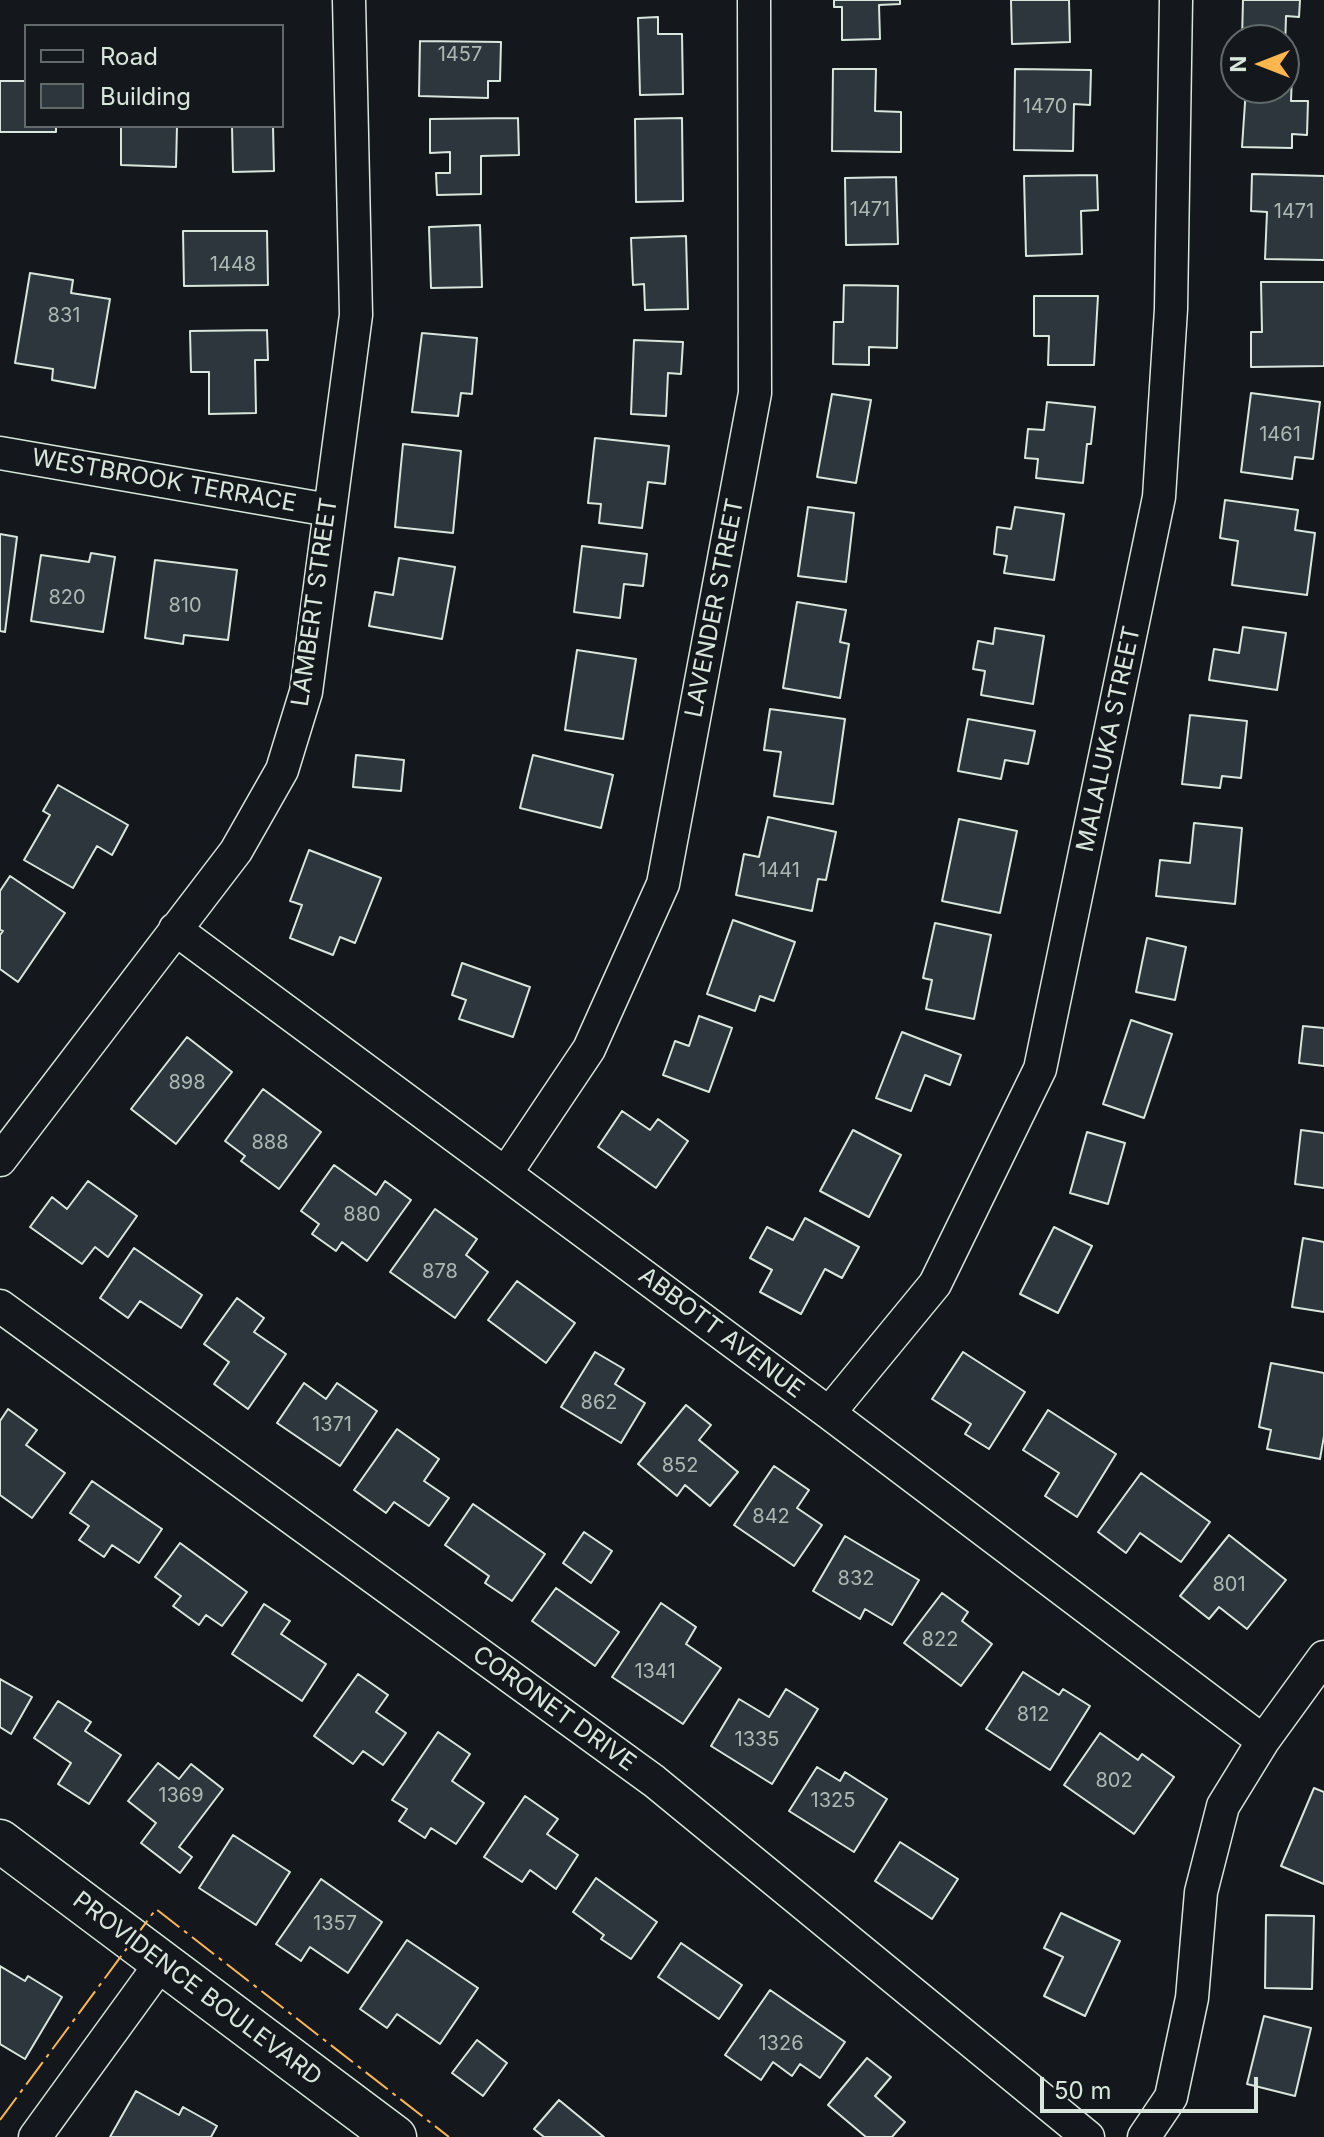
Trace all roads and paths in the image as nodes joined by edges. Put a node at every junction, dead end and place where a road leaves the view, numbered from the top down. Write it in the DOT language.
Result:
graph roads {
  1 [pos="349,0"];
  2 [pos="754,0"];
  3 [pos="1176,0"];
  4 [pos="0,453"];
  5 [pos="329,510"];
  6 [pos="175,929"];
  7 [pos="0,1160"];
  8 [pos="506,1173"];
  9 [pos="0,1306"];
  10 [pos="829,1413"];
  11 [pos="1324,1657"];
  12 [pos="1263,1741"];
  13 [pos="0,1841"];
  14 [pos="162,1962"];
  15 [pos="35,2137"];
  16 [pos="395,2137"];
  17 [pos="1088,2137"];
  18 [pos="1144,2137"];
  1 -- 5 [label="street, LAMBERT STREET"];
  2 -- 8 [label="street, LAVENDER STREET"];
  3 -- 10 [label="street, MALALUKA STREET"];
  4 -- 5 [label="street, WESTBROOK TERRACE"];
  5 -- 6 [label="street, LAMBERT STREET"];
  6 -- 7 [label="street, LAMBERT STREET"];
  6 -- 8 [label="street, ABBOTT AVENUE"];
  8 -- 10 [label="street, ABBOTT AVENUE"];
  9 -- 17 [label="street, CORONET DRIVE"];
  10 -- 12 [label="street, ABBOTT AVENUE"];
  11 -- 12 [label="street"];
  12 -- 18 [label="street"];
  13 -- 14 [label="main road, PROVIDENCE BOULEVARD"];
  14 -- 15 [label="street"];
  14 -- 16 [label="main road, PROVIDENCE BOULEVARD"];
}
